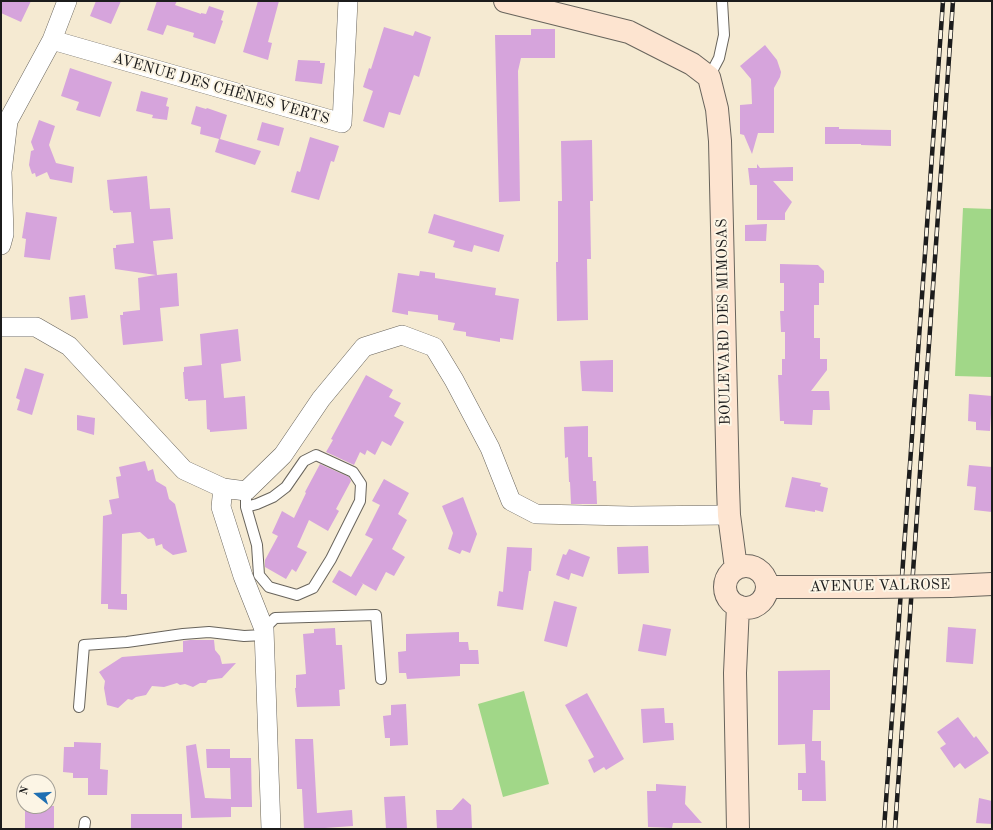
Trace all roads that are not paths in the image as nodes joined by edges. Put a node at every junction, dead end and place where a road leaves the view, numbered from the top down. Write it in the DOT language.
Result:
graph roads {
  1 [pos="67,1"];
  2 [pos="348,1"];
  3 [pos="505,1"];
  4 [pos="722,1"];
  5 [pos="52,40"];
  6 [pos="709,77"];
  7 [pos="1,245"];
  8 [pos="1,327"];
  9 [pos="223,488"];
  10 [pos="246,499"];
  11 [pos="729,515"];
  12 [pos="736,568"];
  13 [pos="992,584"];
  14 [pos="767,587"];
  15 [pos="738,606"];
  16 [pos="264,632"];
  17 [pos="381,679"];
  18 [pos="79,707"];
  19 [pos="271,829"];
  20 [pos="738,829"];
  1 -- 5 [label="street"];
  2 -- 5 [label="street, AVENUE DES CHÊNES VERTS"];
  3 -- 6 [label="street"];
  4 -- 6 [label="lane"];
  5 -- 7 [label="street"];
  6 -- 11 [label="street, BOULEVARD DES MIMOSAS"];
  8 -- 9 [label="street"];
  9 -- 10 [label="street"];
  9 -- 16 [label="street"];
  10 -- 10 [label="lane"];
  10 -- 11 [label="street"];
  11 -- 12 [label="street, BOULEVARD DES MIMOSAS"];
  12 -- 14 [label="street"];
  12 -- 15 [label="street"];
  13 -- 14 [label="street, AVENUE VALROSE, bridge"];
  14 -- 15 [label="street"];
  15 -- 20 [label="street"];
  16 -- 17 [label="lane"];
  16 -- 18 [label="lane"];
  16 -- 19 [label="street"];
}
